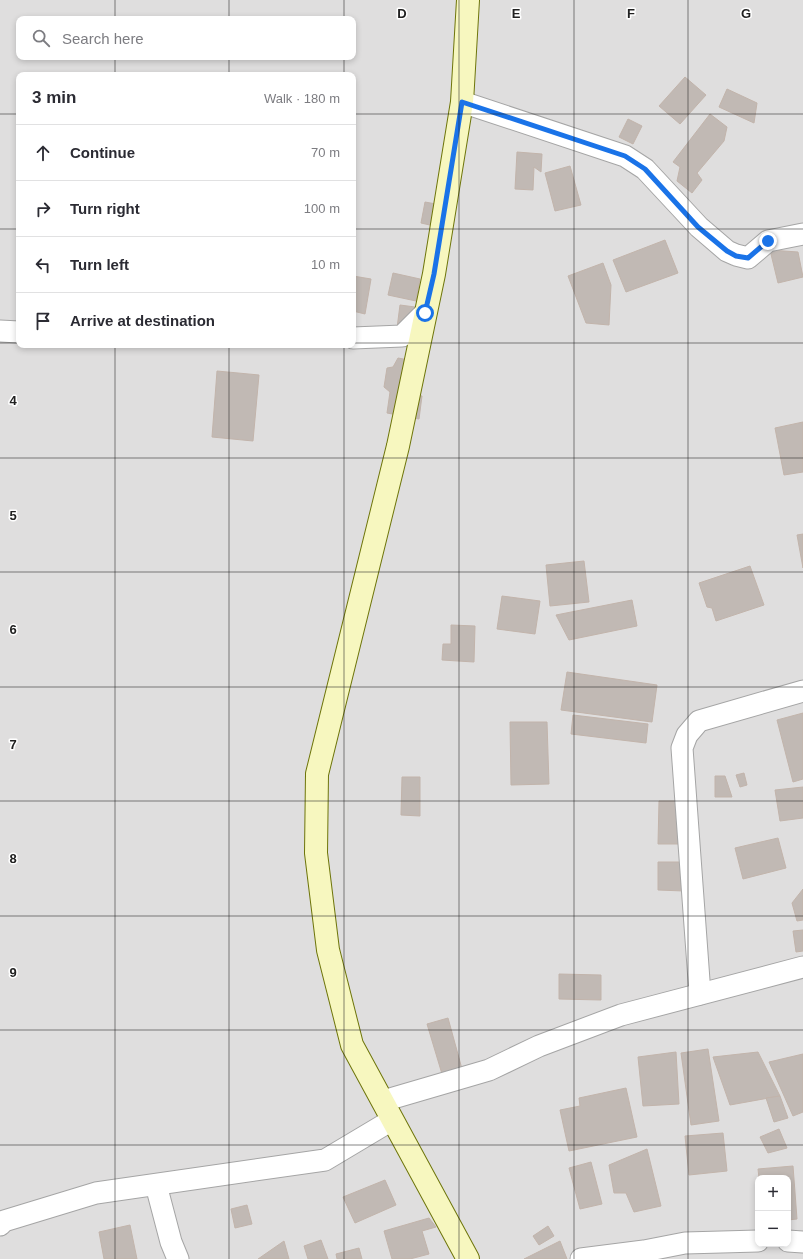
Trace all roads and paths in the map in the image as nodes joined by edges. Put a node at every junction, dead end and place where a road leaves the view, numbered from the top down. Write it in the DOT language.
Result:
graph roads {
  1 [pos="468,0"];
  2 [pos="462,102"];
  3 [pos="803,234"];
  4 [pos="425,313"];
  5 [pos="0,331"];
  6 [pos="16,332"];
  7 [pos="356,338"];
  8 [pos="803,691"];
  9 [pos="803,967"];
  10 [pos="700,994"];
  11 [pos="388,1110"];
  12 [pos="156,1186"];
  13 [pos="0,1225"];
  14 [pos="755,1241"];
  15 [pos="791,1241"];
  16 [pos="803,1242"];
  17 [pos="178,1259"];
  18 [pos="468,1259"];
  19 [pos="581,1259"];
  1 -- 2 [label="main road"];
  2 -- 3 [label="street"];
  2 -- 4 [label="main road"];
  4 -- 7 [label="street"];
  4 -- 11 [label="main road"];
  5 -- 6 [label="street"];
  8 -- 10 [label="street"];
  9 -- 10 [label="street"];
  10 -- 11 [label="street"];
  11 -- 12 [label="street"];
  11 -- 18 [label="main road"];
  12 -- 13 [label="street"];
  12 -- 17 [label="street"];
  14 -- 19 [label="street"];
  15 -- 16 [label="street"];
}
